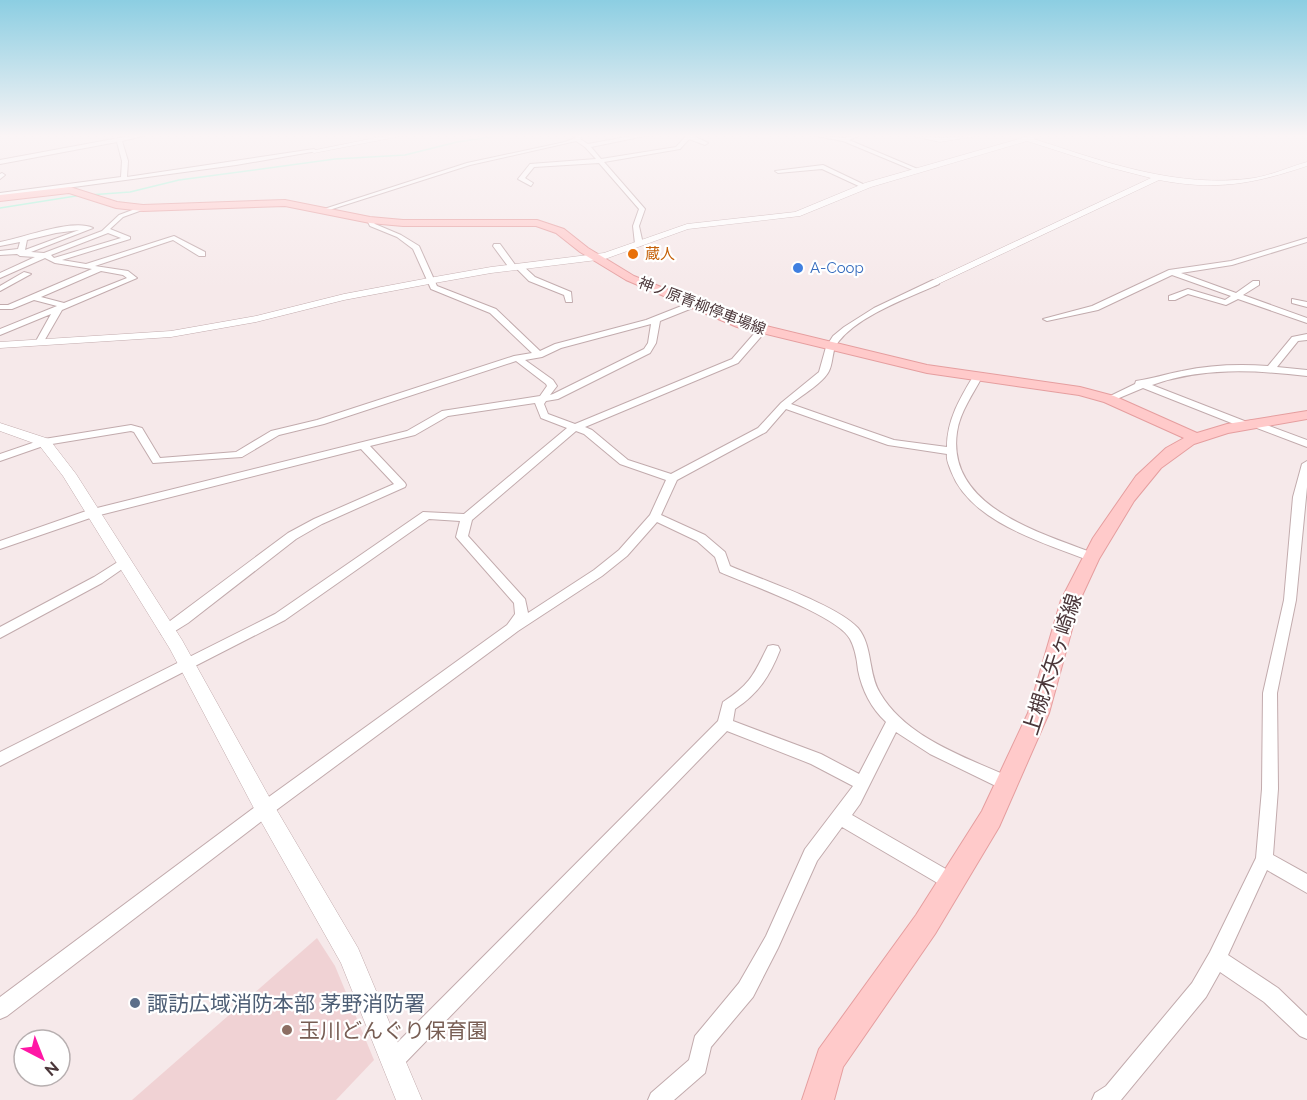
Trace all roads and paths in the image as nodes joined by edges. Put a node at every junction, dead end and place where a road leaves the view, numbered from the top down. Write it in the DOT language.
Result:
graph roads {
  1 [pos="70,186"];
  2 [pos="86,186"];
  3 [pos="397,186"];
  4 [pos="622,186"];
  5 [pos="1139,186"];
  6 [pos="865,187"];
  7 [pos="70,190"];
  8 [pos="0,197"];
  9 [pos="142,208"];
  10 [pos="324,210"];
  11 [pos="370,220"];
  12 [pos="108,231"];
  13 [pos="1307,240"];
  14 [pos="24,241"];
  15 [pos="0,244"];
  16 [pos="639,244"];
  17 [pos="497,246"];
  18 [pos="20,252"];
  19 [pos="0,253"];
  20 [pos="202,254"];
  21 [pos="45,255"];
  22 [pos="596,258"];
  23 [pos="54,260"];
  24 [pos="86,267"];
  25 [pos="516,267"];
  26 [pos="100,268"];
  27 [pos="1172,272"];
  28 [pos="27,274"];
  29 [pos="0,276"];
  30 [pos="429,281"];
  31 [pos="936,282"];
  32 [pos="1256,283"];
  33 [pos="0,289"];
  34 [pos="1238,294"];
  35 [pos="34,297"];
  36 [pos="1172,298"];
  37 [pos="569,300"];
  38 [pos="1295,301"];
  39 [pos="692,305"];
  40 [pos="1307,305"];
  41 [pos="60,306"];
  42 [pos="0,307"];
  43 [pos="656,319"];
  44 [pos="1047,319"];
  45 [pos="1307,321"];
  46 [pos="762,330"];
  47 [pos="0,332"];
  48 [pos="1307,337"];
  49 [pos="40,341"];
  50 [pos="0,345"];
  51 [pos="830,346"];
  52 [pos="539,355"];
  53 [pos="517,358"];
  54 [pos="1271,368"];
  55 [pos="1307,374"];
  56 [pos="977,377"];
  57 [pos="1139,383"];
  58 [pos="543,398"];
  59 [pos="1109,399"];
  60 [pos="784,405"];
  61 [pos="1307,415"];
  62 [pos="1248,424"];
  63 [pos="0,427"];
  64 [pos="573,429"];
  65 [pos="1194,437"];
  66 [pos="44,442"];
  67 [pos="1307,444"];
  68 [pos="363,445"];
  69 [pos="950,452"];
  70 [pos="0,458"];
  71 [pos="1307,464"];
  72 [pos="672,478"];
  73 [pos="93,513"];
  74 [pos="467,518"];
  75 [pos="655,518"];
  76 [pos="0,545"];
  77 [pos="1092,557"];
  78 [pos="124,562"];
  79 [pos="512,629"];
  80 [pos="167,631"];
  81 [pos="0,633"];
  82 [pos="773,650"];
  83 [pos="187,665"];
  84 [pos="894,721"];
  85 [pos="725,724"];
  86 [pos="0,759"];
  87 [pos="862,783"];
  88 [pos="1008,784"];
  89 [pos="265,809"];
  90 [pos="840,817"];
  91 [pos="1264,859"];
  92 [pos="952,882"];
  93 [pos="1307,884"];
  94 [pos="1217,959"];
  95 [pos="0,1009"];
  96 [pos="1307,1029"];
  97 [pos="393,1061"];
  98 [pos="409,1100"];
  99 [pos="658,1100"];
  100 [pos="818,1100"];
  101 [pos="1102,1100"];
  1 -- 8 [label="street"];
  2 -- 7 [label="street"];
  3 -- 10 [label="street"];
  4 -- 16 [label="street"];
  5 -- 31 [label="street"];
  6 -- 16 [label="street"];
  7 -- 8 [label="main road, 神ノ原青柳停車場線"];
  7 -- 9 [label="main road, 神ノ原青柳停車場線"];
  9 -- 10 [label="main road, 神ノ原青柳停車場線"];
  9 -- 12 [label="street"];
  10 -- 11 [label="main road, 神ノ原青柳停車場線"];
  11 -- 22 [label="main road, 神ノ原青柳停車場線"];
  11 -- 30 [label="street"];
  12 -- 21 [label="street"];
  12 -- 23 [label="street"];
  13 -- 27 [label="street"];
  14 -- 15 [label="street"];
  14 -- 18 [label="street"];
  14 -- 18 [label="street"];
  16 -- 22 [label="street"];
  17 -- 25 [label="street"];
  18 -- 19 [label="street"];
  18 -- 21 [label="street"];
  20 -- 24 [label="street"];
  21 -- 23 [label="street"];
  21 -- 29 [label="street"];
  22 -- 25 [label="street"];
  22 -- 39 [label="main road, 神ノ原青柳停車場線"];
  23 -- 24 [label="street"];
  24 -- 26 [label="street"];
  25 -- 30 [label="street"];
  25 -- 37 [label="street"];
  26 -- 35 [label="street"];
  26 -- 41 [label="street"];
  27 -- 34 [label="street"];
  27 -- 44 [label="street"];
  28 -- 33 [label="street"];
  30 -- 49 [label="street"];
  30 -- 52 [label="street"];
  31 -- 51 [label="street"];
  32 -- 34 [label="street"];
  34 -- 36 [label="street"];
  34 -- 45 [label="street"];
  35 -- 41 [label="street"];
  35 -- 42 [label="street"];
  38 -- 40 [label="street"];
  39 -- 43 [label="street"];
  39 -- 46 [label="main road, 神ノ原青柳停車場線"];
  41 -- 47 [label="street"];
  41 -- 49 [label="street"];
  43 -- 52 [label="street"];
  43 -- 58 [label="street"];
  46 -- 51 [label="main road, 神ノ原青柳停車場線"];
  46 -- 64 [label="street"];
  48 -- 54 [label="street"];
  49 -- 50 [label="street"];
  51 -- 56 [label="main road, 神ノ原青柳停車場線"];
  51 -- 60 [label="street"];
  52 -- 53 [label="street"];
  53 -- 58 [label="street"];
  53 -- 66 [label="street"];
  54 -- 55 [label="street"];
  54 -- 57 [label="street"];
  56 -- 59 [label="main road, 神ノ原青柳停車場線"];
  56 -- 69 [label="street"];
  57 -- 59 [label="street"];
  57 -- 62 [label="street"];
  58 -- 64 [label="street"];
  58 -- 68 [label="street"];
  59 -- 65 [label="main road, 神ノ原青柳停車場線"];
  60 -- 69 [label="street"];
  60 -- 72 [label="street"];
  61 -- 62 [label="main road, 上槻木矢ヶ崎線"];
  62 -- 65 [label="main road, 上槻木矢ヶ崎線"];
  62 -- 67 [label="street"];
  63 -- 66 [label="street"];
  64 -- 72 [label="street"];
  64 -- 74 [label="street"];
  65 -- 77 [label="main road, 上槻木矢ヶ崎線"];
  66 -- 70 [label="street"];
  66 -- 73 [label="street"];
  68 -- 73 [label="street"];
  68 -- 80 [label="street"];
  69 -- 77 [label="street"];
  71 -- 91 [label="street"];
  72 -- 75 [label="street"];
  73 -- 76 [label="street"];
  73 -- 78 [label="street"];
  74 -- 79 [label="street"];
  74 -- 83 [label="street"];
  75 -- 79 [label="street"];
  75 -- 84 [label="street"];
  77 -- 88 [label="main road, 上槻木矢ヶ崎線"];
  78 -- 80 [label="street"];
  78 -- 81 [label="street"];
  79 -- 89 [label="street"];
  80 -- 83 [label="street"];
  82 -- 85 [label="street"];
  83 -- 86 [label="street"];
  83 -- 89 [label="street"];
  84 -- 87 [label="street"];
  84 -- 88 [label="street"];
  85 -- 87 [label="street"];
  85 -- 97 [label="street"];
  87 -- 90 [label="street"];
  88 -- 92 [label="main road, 上槻木矢ヶ崎線"];
  89 -- 95 [label="street"];
  89 -- 97 [label="street"];
  90 -- 92 [label="street"];
  90 -- 99 [label="street"];
  91 -- 93 [label="street"];
  91 -- 94 [label="street"];
  92 -- 100 [label="main road, 上槻木矢ヶ崎線"];
  94 -- 96 [label="street"];
  94 -- 101 [label="street"];
  97 -- 98 [label="street"];
}
